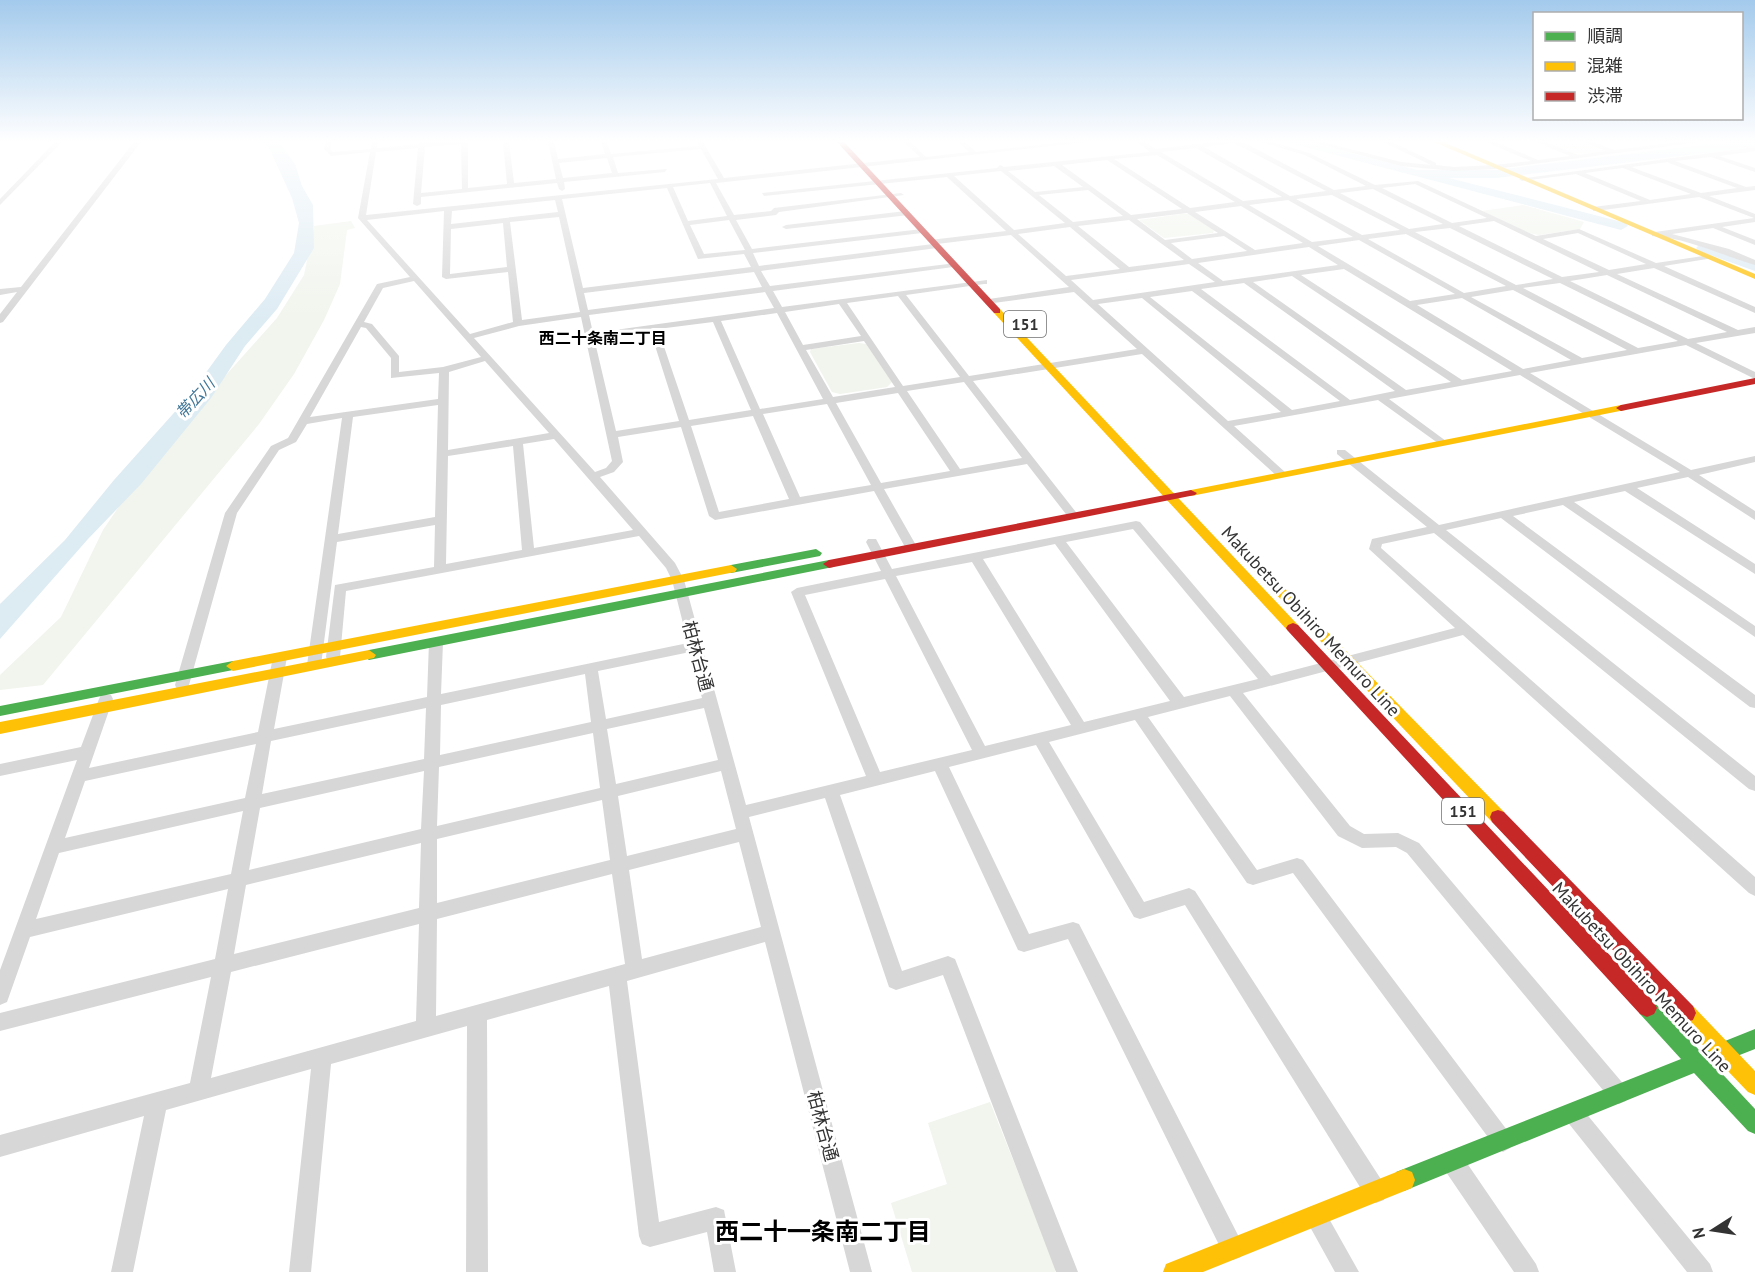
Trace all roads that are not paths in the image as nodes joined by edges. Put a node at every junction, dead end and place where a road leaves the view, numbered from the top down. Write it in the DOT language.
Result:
graph roads {
  1 [pos="92,201"];
  2 [pos="365,201"];
  3 [pos="418,201"];
  4 [pos="520,201"];
  5 [pos="562,201"];
  6 [pos="677,201"];
  7 [pos="723,201"];
  8 [pos="768,201"];
  9 [pos="828,201"];
  10 [pos="898,201"];
  11 [pos="900,201"];
  12 [pos="978,201"];
  13 [pos="1043,201"];
  14 [pos="1108,201"];
  15 [pos="1175,201"];
  16 [pos="1238,201"];
  17 [pos="1263,201"];
  18 [pos="1296,201"];
  19 [pos="1349,201"];
  20 [pos="1404,201"];
  21 [pos="1458,201"];
  22 [pos="1576,201"];
  23 [pos="1656,201"];
  24 [pos="1715,201"];
  25 [pos="1652,202"];
  26 [pos="1242,204"];
  27 [pos="448,209"];
  28 [pos="1189,210"];
  29 [pos="1596,210"];
  30 [pos="417,212"];
  31 [pos="775,212"];
  32 [pos="906,213"];
  33 [pos="563,214"];
  34 [pos="362,218"];
  35 [pos="732,218"];
  36 [pos="1131,218"];
  37 [pos="1755,218"];
  38 [pos="1496,219"];
  39 [pos="506,220"];
  40 [pos="686,223"];
  41 [pos="1072,225"];
  42 [pos="1451,225"];
  43 [pos="1714,226"];
  44 [pos="448,227"];
  45 [pos="786,227"];
  46 [pos="922,231"];
  47 [pos="1012,232"];
  48 [pos="1407,232"];
  49 [pos="1225,234"];
  50 [pos="1659,234"];
  51 [pos="1359,238"];
  52 [pos="1535,238"];
  53 [pos="1164,242"];
  54 [pos="938,243"];
  55 [pos="1755,243"];
  56 [pos="1309,245"];
  57 [pos="798,246"];
  58 [pos="748,252"];
  59 [pos="1253,252"];
  60 [pos="1707,256"];
  61 [pos="1190,261"];
  62 [pos="1755,263"];
  63 [pos="953,265"];
  64 [pos="1654,265"];
  65 [pos="1345,266"];
  66 [pos="512,269"];
  67 [pos="756,269"];
  68 [pos="1127,270"];
  69 [pos="1609,272"];
  70 [pos="1293,273"];
  71 [pos="1755,277"];
  72 [pos="416,278"];
  73 [pos="1063,279"];
  74 [pos="1245,280"];
  75 [pos="1562,280"];
  76 [pos="978,283"];
  77 [pos="1222,284"];
  78 [pos="1194,288"];
  79 [pos="1513,288"];
  80 [pos="24,289"];
  81 [pos="766,289"];
  82 [pos="1075,289"];
  83 [pos="580,291"];
  84 [pos="0,292"];
  85 [pos="901,294"];
  86 [pos="1143,295"];
  87 [pos="1462,295"];
  88 [pos="995,301"];
  89 [pos="842,302"];
  90 [pos="1090,303"];
  91 [pos="1408,304"];
  92 [pos="778,310"];
  93 [pos="1755,310"];
  94 [pos="585,314"];
  95 [pos="716,319"];
  96 [pos="0,320"];
  97 [pos="359,323"];
  98 [pos="518,323"];
  99 [pos="653,327"];
  100 [pos="1755,330"];
  101 [pos="1736,333"];
  102 [pos="590,336"];
  103 [pos="468,337"];
  104 [pos="867,338"];
  105 [pos="1687,342"];
  106 [pos="800,348"];
  107 [pos="1143,351"];
  108 [pos="1636,351"];
  109 [pos="487,358"];
  110 [pos="1580,361"];
  111 [pos="1055,365"];
  112 [pos="444,370"];
  113 [pos="1520,372"];
  114 [pos="1753,376"];
  115 [pos="965,379"];
  116 [pos="1460,383"];
  117 [pos="901,389"];
  118 [pos="1404,393"];
  119 [pos="1380,397"];
  120 [pos="829,399"];
  121 [pos="444,401"];
  122 [pos="1348,403"];
  123 [pos="1577,406"];
  124 [pos="757,411"];
  125 [pos="1289,413"];
  126 [pos="1590,414"];
  127 [pos="348,415"];
  128 [pos="303,421"];
  129 [pos="686,423"];
  130 [pos="1225,425"];
  131 [pos="557,435"];
  132 [pos="612,435"];
  133 [pos="1437,439"];
  134 [pos="518,442"];
  135 [pos="1341,452"];
  136 [pos="443,454"];
  137 [pos="1029,460"];
  138 [pos="1353,460"];
  139 [pos="1754,460"];
  140 [pos="1271,465"];
  141 [pos="1162,467"];
  142 [pos="957,473"];
  143 [pos="1689,473"];
  144 [pos="1282,475"];
  145 [pos="593,476"];
  146 [pos="1178,483"];
  147 [pos="877,487"];
  148 [pos="1627,487"];
  149 [pos="1167,492"];
  150 [pos="1192,499"];
  151 [pos="1565,501"];
  152 [pos="796,502"];
  153 [pos="1070,511"];
  154 [pos="1503,514"];
  155 [pos="1755,516"];
  156 [pos="441,520"];
  157 [pos="1439,528"];
  158 [pos="642,532"];
  159 [pos="332,539"];
  160 [pos="1058,540"];
  161 [pos="908,542"];
  162 [pos="875,548"];
  163 [pos="528,553"];
  164 [pos="975,557"];
  165 [pos="1248,557"];
  166 [pos="440,569"];
  167 [pos="1755,570"];
  168 [pos="889,574"];
  169 [pos="680,587"];
  170 [pos="1466,630"];
  171 [pos="1755,632"];
  172 [pos="436,642"];
  173 [pos="695,646"];
  174 [pos="333,655"];
  175 [pos="315,658"];
  176 [pos="1348,662"];
  177 [pos="279,665"];
  178 [pos="1328,667"];
  179 [pos="591,668"];
  180 [pos="185,675"];
  181 [pos="1268,682"];
  182 [pos="109,690"];
  183 [pos="1233,690"];
  184 [pos="180,691"];
  185 [pos="434,700"];
  186 [pos="710,701"];
  187 [pos="1180,703"];
  188 [pos="1755,703"];
  189 [pos="103,707"];
  190 [pos="0,711"];
  191 [pos="1138,714"];
  192 [pos="598,725"];
  193 [pos="0,728"];
  194 [pos="1080,728"];
  195 [pos="264,735"];
  196 [pos="1039,738"];
  197 [pos="87,752"];
  198 [pos="981,753"];
  199 [pos="432,762"];
  200 [pos="939,763"];
  201 [pos="727,764"];
  202 [pos="0,770"];
  203 [pos="78,776"];
  204 [pos="875,779"];
  205 [pos="1755,785"];
  206 [pos="830,790"];
  207 [pos="607,791"];
  208 [pos="251,803"];
  209 [pos="740,813"];
  210 [pos="746,833"];
  211 [pos="429,834"];
  212 [pos="54,847"];
  213 [pos="620,865"];
  214 [pos="240,879"];
  215 [pos="1754,885"];
  216 [pos="429,914"];
  217 [pos="25,930"];
  218 [pos="772,932"];
  219 [pos="224,964"];
  220 [pos="626,974"];
  221 [pos="0,996"];
  222 [pos="477,1016"];
  223 [pos="0,1022"];
  224 [pos="426,1027"];
  225 [pos="1755,1039"];
  226 [pos="1723,1053"];
  227 [pos="322,1057"];
  228 [pos="1698,1063"];
  229 [pos="1755,1085"];
  230 [pos="198,1092"];
  231 [pos="1618,1094"];
  232 [pos="157,1103"];
  233 [pos="1573,1113"];
  234 [pos="1755,1124"];
  235 [pos="1503,1141"];
  236 [pos="0,1146"];
  237 [pos="1452,1161"];
  238 [pos="1376,1191"];
  239 [pos="1315,1216"];
  240 [pos="1233,1249"];
  241 [pos="122,1272"];
  242 [pos="300,1272"];
  243 [pos="477,1272"];
  244 [pos="725,1272"];
  245 [pos="861,1272"];
  246 [pos="1067,1272"];
  247 [pos="1174,1272"];
  248 [pos="1348,1272"];
  249 [pos="1528,1272"];
  250 [pos="1702,1272"];
  1 -- 80 [label="street"];
  2 -- 34 [label="street"];
  3 -- 30 [label="street"];
  4 -- 27 [label="street"];
  5 -- 33 [label="street"];
  6 -- 40 [label="street"];
  7 -- 35 [label="street"];
  8 -- 31 [label="street"];
  9 -- 31 [label="street"];
  10 -- 32 [label="street, Makubetsu Obihiro Memuro Line / 151"];
  11 -- 54 [label="street, Makubetsu Obihiro Memuro Line / 151"];
  12 -- 47 [label="street"];
  13 -- 41 [label="street"];
  14 -- 36 [label="street"];
  15 -- 28 [label="street"];
  16 -- 26 [label="street"];
  17 -- 26 [label="street"];
  18 -- 51 [label="street"];
  19 -- 48 [label="street"];
  20 -- 42 [label="street"];
  21 -- 38 [label="street"];
  22 -- 29 [label="street"];
  23 -- 25 [label="street"];
  24 -- 37 [label="street"];
  25 -- 29 [label="street"];
  26 -- 28 [label="street"];
  26 -- 56 [label="street"];
  27 -- 30 [label="street"];
  27 -- 44 [label="street"];
  28 -- 36 [label="street"];
  28 -- 49 [label="street"];
  29 -- 50 [label="street"];
  30 -- 34 [label="street"];
  31 -- 35 [label="street"];
  31 -- 45 [label="street"];
  32 -- 45 [label="street"];
  32 -- 46 [label="street, Makubetsu Obihiro Memuro Line / 151"];
  33 -- 39 [label="street"];
  33 -- 83 [label="street"];
  34 -- 72 [label="street, 柏林台通"];
  35 -- 40 [label="street"];
  35 -- 58 [label="street"];
  36 -- 41 [label="street"];
  36 -- 53 [label="street"];
  37 -- 43 [label="street"];
  38 -- 42 [label="street"];
  38 -- 52 [label="street"];
  39 -- 44 [label="street"];
  39 -- 66 [label="street"];
  40 -- 58 [label="street"];
  41 -- 47 [label="street"];
  41 -- 68 [label="street"];
  42 -- 48 [label="street"];
  42 -- 75 [label="street"];
  43 -- 50 [label="street"];
  43 -- 55 [label="street"];
  44 -- 66 [label="street"];
  45 -- 57 [label="street"];
  46 -- 54 [label="street, Makubetsu Obihiro Memuro Line / 151"];
  46 -- 57 [label="street"];
  47 -- 54 [label="street"];
  47 -- 73 [label="street"];
  48 -- 51 [label="street"];
  48 -- 79 [label="street"];
  49 -- 53 [label="street"];
  49 -- 59 [label="street"];
  50 -- 60 [label="street"];
  50 -- 62 [label="street"];
  51 -- 56 [label="street"];
  51 -- 87 [label="street"];
  52 -- 64 [label="street"];
  52 -- 69 [label="street"];
  53 -- 61 [label="street"];
  54 -- 63 [label="street, Makubetsu Obihiro Memuro Line / 151"];
  54 -- 67 [label="street"];
  54 -- 76 [label="street, Makubetsu Obihiro Memuro Line / 151"];
  56 -- 59 [label="street"];
  56 -- 65 [label="street"];
  57 -- 58 [label="street"];
  58 -- 67 [label="street"];
  59 -- 61 [label="street"];
  60 -- 64 [label="street"];
  60 -- 71 [label="street"];
  61 -- 68 [label="street"];
  61 -- 77 [label="street"];
  63 -- 76 [label="street, Makubetsu Obihiro Memuro Line / 151"];
  63 -- 81 [label="street"];
  64 -- 69 [label="street"];
  64 -- 93 [label="street"];
  65 -- 70 [label="street"];
  65 -- 91 [label="street"];
  66 -- 98 [label="street"];
  67 -- 81 [label="street"];
  67 -- 83 [label="street"];
  68 -- 73 [label="street"];
  69 -- 75 [label="street"];
  69 -- 101 [label="street"];
  70 -- 74 [label="street"];
  70 -- 116 [label="street"];
  72 -- 97 [label="street"];
  72 -- 103 [label="street, 柏林台通"];
  73 -- 82 [label="street"];
  74 -- 77 [label="street"];
  74 -- 118 [label="street"];
  75 -- 79 [label="street"];
  75 -- 105 [label="street"];
  76 -- 85 [label="street"];
  76 -- 88 [label="street, Makubetsu Obihiro Memuro Line / 151"];
  77 -- 78 [label="street"];
  78 -- 86 [label="street"];
  78 -- 122 [label="street"];
  79 -- 87 [label="street"];
  79 -- 108 [label="street"];
  80 -- 84 [label="street"];
  80 -- 96 [label="street"];
  81 -- 92 [label="street"];
  81 -- 94 [label="street"];
  82 -- 88 [label="street"];
  82 -- 90 [label="street"];
  83 -- 94 [label="street"];
  85 -- 89 [label="street"];
  85 -- 115 [label="street"];
  86 -- 90 [label="street"];
  86 -- 125 [label="street"];
  87 -- 91 [label="street"];
  87 -- 110 [label="street"];
  88 -- 111 [label="street, Makubetsu Obihiro Memuro Line / 151"];
  89 -- 92 [label="street"];
  89 -- 104 [label="street"];
  90 -- 107 [label="street"];
  91 -- 113 [label="street"];
  92 -- 95 [label="street"];
  92 -- 106 [label="street"];
  94 -- 98 [label="street"];
  94 -- 102 [label="street"];
  95 -- 99 [label="street"];
  95 -- 124 [label="street"];
  97 -- 112 [label="street"];
  97 -- 128 [label="street"];
  98 -- 103 [label="street"];
  99 -- 102 [label="street"];
  99 -- 129 [label="street"];
  100 -- 101 [label="street"];
  101 -- 105 [label="street"];
  102 -- 132 [label="street"];
  103 -- 109 [label="street, 柏林台通"];
  104 -- 106 [label="street"];
  104 -- 117 [label="street"];
  105 -- 108 [label="street"];
  105 -- 114 [label="street"];
  106 -- 120 [label="street"];
  107 -- 111 [label="street"];
  107 -- 130 [label="street"];
  108 -- 110 [label="street"];
  109 -- 112 [label="street"];
  109 -- 131 [label="street, 柏林台通"];
  110 -- 113 [label="street"];
  111 -- 115 [label="street"];
  111 -- 141 [label="street, Makubetsu Obihiro Memuro Line / 151"];
  111 -- 149 [label="street, Makubetsu Obihiro Memuro Line / 151"];
  112 -- 121 [label="street"];
  113 -- 116 [label="street"];
  113 -- 123 [label="street"];
  114 -- 123 [label="street"];
  114 -- 126 [label="street"];
  115 -- 117 [label="street"];
  115 -- 137 [label="street"];
  116 -- 118 [label="street"];
  117 -- 120 [label="street"];
  117 -- 142 [label="street"];
  118 -- 119 [label="street"];
  119 -- 122 [label="street"];
  119 -- 133 [label="street"];
  120 -- 124 [label="street"];
  120 -- 147 [label="street"];
  121 -- 127 [label="street"];
  121 -- 136 [label="street"];
  122 -- 125 [label="street"];
  123 -- 126 [label="street"];
  123 -- 133 [label="street"];
  124 -- 129 [label="street"];
  124 -- 152 [label="street"];
  125 -- 130 [label="street"];
  126 -- 133 [label="street"];
  126 -- 143 [label="street"];
  127 -- 128 [label="street"];
  127 -- 159 [label="street"];
  128 -- 180 [label="street"];
  129 -- 132 [label="street"];
  129 -- 152 [label="street"];
  130 -- 140 [label="street"];
  131 -- 134 [label="street"];
  131 -- 145 [label="street, 柏林台通"];
  132 -- 145 [label="street"];
  133 -- 135 [label="street"];
  133 -- 138 [label="street"];
  134 -- 136 [label="street"];
  134 -- 163 [label="street"];
  135 -- 138 [label="street"];
  135 -- 140 [label="street"];
  136 -- 156 [label="street"];
  137 -- 142 [label="street"];
  137 -- 153 [label="street"];
  138 -- 144 [label="street"];
  138 -- 157 [label="street"];
  139 -- 143 [label="street"];
  140 -- 144 [label="street"];
  140 -- 146 [label="street"];
  142 -- 147 [label="street"];
  143 -- 148 [label="street"];
  143 -- 155 [label="street"];
  144 -- 150 [label="street"];
  145 -- 158 [label="street, 柏林台通"];
  146 -- 149 [label="street"];
  146 -- 150 [label="street"];
  147 -- 152 [label="street"];
  147 -- 161 [label="street"];
  148 -- 151 [label="street"];
  148 -- 167 [label="street"];
  149 -- 150 [label="street"];
  149 -- 153 [label="street"];
  149 -- 178 [label="street, Makubetsu Obihiro Memuro Line / 151"];
  151 -- 154 [label="street"];
  151 -- 171 [label="street"];
  153 -- 161 [label="street"];
  154 -- 157 [label="street"];
  154 -- 188 [label="street"];
  156 -- 159 [label="street"];
  156 -- 166 [label="street"];
  157 -- 170 [label="street"];
  157 -- 205 [label="street"];
  158 -- 163 [label="street"];
  158 -- 169 [label="street, 柏林台通"];
  159 -- 175 [label="street"];
  160 -- 164 [label="street"];
  160 -- 181 [label="street"];
  160 -- 187 [label="street"];
  161 -- 162 [label="street"];
  162 -- 168 [label="street"];
  162 -- 169 [label="street"];
  163 -- 166 [label="street"];
  164 -- 168 [label="street"];
  164 -- 194 [label="street"];
  165 -- 176 [label="street, Makubetsu Obihiro Memuro Line / 151"];
  166 -- 174 [label="street"];
  168 -- 198 [label="street"];
  168 -- 204 [label="street"];
  169 -- 172 [label="street"];
  169 -- 173 [label="street, 柏林台通"];
  169 -- 174 [label="street"];
  170 -- 176 [label="street"];
  170 -- 215 [label="street"];
  172 -- 174 [label="street"];
  172 -- 185 [label="street"];
  173 -- 179 [label="street"];
  173 -- 186 [label="street, 柏林台通"];
  174 -- 175 [label="street"];
  175 -- 177 [label="street"];
  176 -- 178 [label="street"];
  176 -- 226 [label="street, Makubetsu Obihiro Memuro Line / 151"];
  177 -- 180 [label="street"];
  177 -- 184 [label="street"];
  177 -- 195 [label="street"];
  178 -- 181 [label="street"];
  178 -- 228 [label="street, Makubetsu Obihiro Memuro Line / 151"];
  179 -- 185 [label="street"];
  179 -- 192 [label="street"];
  180 -- 182 [label="street"];
  180 -- 184 [label="street"];
  181 -- 183 [label="street"];
  182 -- 189 [label="street"];
  182 -- 190 [label="street"];
  183 -- 187 [label="street"];
  183 -- 231 [label="street"];
  184 -- 189 [label="street"];
  185 -- 195 [label="street"];
  185 -- 199 [label="street"];
  186 -- 192 [label="street"];
  186 -- 201 [label="street, 柏林台通"];
  187 -- 191 [label="street"];
  189 -- 193 [label="street"];
  189 -- 197 [label="street"];
  191 -- 194 [label="street"];
  191 -- 235 [label="street"];
  192 -- 199 [label="street"];
  192 -- 207 [label="street"];
  194 -- 196 [label="street"];
  195 -- 203 [label="street"];
  195 -- 208 [label="street"];
  196 -- 198 [label="street"];
  196 -- 238 [label="street"];
  197 -- 202 [label="street"];
  197 -- 203 [label="street"];
  198 -- 200 [label="street"];
  199 -- 208 [label="street"];
  199 -- 211 [label="street"];
  200 -- 204 [label="street"];
  200 -- 240 [label="street"];
  201 -- 207 [label="street"];
  201 -- 209 [label="street, 柏林台通"];
  203 -- 212 [label="street"];
  204 -- 206 [label="street"];
  206 -- 209 [label="street"];
  206 -- 246 [label="street"];
  207 -- 211 [label="street"];
  207 -- 213 [label="street"];
  208 -- 212 [label="street"];
  208 -- 214 [label="street"];
  209 -- 210 [label="street, 柏林台通"];
  210 -- 213 [label="street"];
  210 -- 218 [label="street, 柏林台通"];
  211 -- 214 [label="street"];
  211 -- 216 [label="street"];
  212 -- 217 [label="street"];
  213 -- 216 [label="street"];
  213 -- 220 [label="street"];
  214 -- 217 [label="street"];
  214 -- 219 [label="street"];
  216 -- 219 [label="street"];
  216 -- 224 [label="street"];
  217 -- 221 [label="street"];
  218 -- 220 [label="street"];
  218 -- 245 [label="street, 柏林台通"];
  219 -- 223 [label="street"];
  219 -- 230 [label="street"];
  220 -- 222 [label="street"];
  220 -- 244 [label="street"];
  222 -- 224 [label="street"];
  222 -- 243 [label="street"];
  224 -- 227 [label="street"];
  225 -- 226 [label="street"];
  226 -- 228 [label="street"];
  226 -- 229 [label="street, Makubetsu Obihiro Memuro Line / 151"];
  227 -- 230 [label="street"];
  227 -- 242 [label="street"];
  228 -- 231 [label="street"];
  228 -- 234 [label="street, Makubetsu Obihiro Memuro Line / 151"];
  230 -- 232 [label="street"];
  231 -- 233 [label="street"];
  232 -- 236 [label="street"];
  232 -- 241 [label="street"];
  233 -- 235 [label="street"];
  233 -- 250 [label="street"];
  235 -- 237 [label="street"];
  237 -- 238 [label="street"];
  237 -- 249 [label="street"];
  238 -- 239 [label="street"];
  239 -- 240 [label="street"];
  239 -- 248 [label="street"];
  240 -- 247 [label="street"];
}
